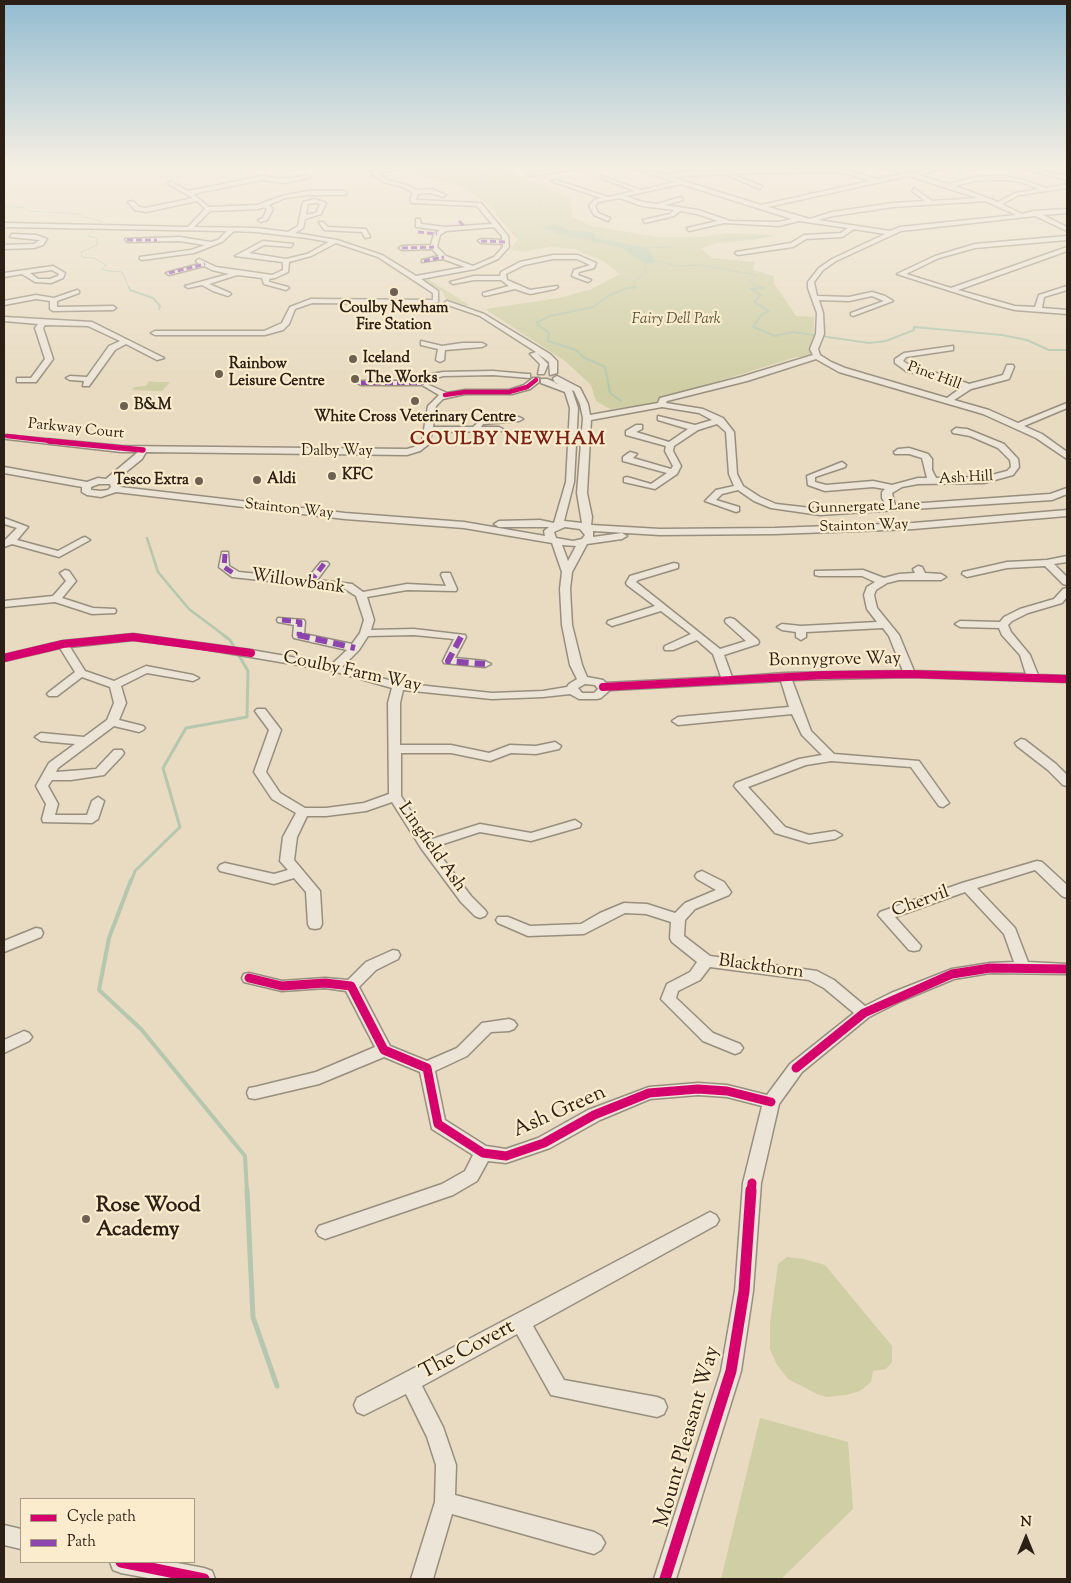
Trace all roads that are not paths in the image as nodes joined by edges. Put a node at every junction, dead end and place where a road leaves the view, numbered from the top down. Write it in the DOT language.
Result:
graph roads {
  1 [pos="43,240"];
  2 [pos="185,240"];
  3 [pos="221,240"];
  4 [pos="328,240"];
  5 [pos="436,240"];
  6 [pos="800,240"];
  7 [pos="876,240"];
  8 [pos="1043,240"];
  9 [pos="334,241"];
  10 [pos="480,241"];
  11 [pos="506,242"];
  12 [pos="211,244"];
  13 [pos="287,244"];
  14 [pos="34,246"];
  15 [pos="434,247"];
  16 [pos="4,248"];
  17 [pos="402,248"];
  18 [pos="1067,250"];
  19 [pos="43,252"];
  20 [pos="738,253"];
  21 [pos="444,257"];
  22 [pos="142,258"];
  23 [pos="496,258"];
  24 [pos="505,260"];
  25 [pos="286,261"];
  26 [pos="424,261"];
  27 [pos="513,262"];
  28 [pos="522,263"];
  29 [pos="474,268"];
  30 [pos="171,271"];
  31 [pos="23,272"];
  32 [pos="238,272"];
  33 [pos="4,275"];
  34 [pos="265,277"];
  35 [pos="416,278"];
  36 [pos="504,278"];
  37 [pos="588,280"];
  38 [pos="453,282"];
  39 [pos="203,283"];
  40 [pos="188,286"];
  41 [pos="515,287"];
  42 [pos="555,287"];
  43 [pos="286,288"];
  44 [pos="1067,288"];
  45 [pos="951,290"];
  46 [pos="219,291"];
  47 [pos="77,292"];
  48 [pos="228,294"];
  49 [pos="485,294"];
  50 [pos="209,296"];
  51 [pos="814,298"];
  52 [pos="54,300"];
  53 [pos="434,302"];
  54 [pos="4,303"];
  55 [pos="445,305"];
  56 [pos="113,308"];
  57 [pos="1038,311"];
  58 [pos="1067,312"];
  59 [pos="853,314"];
  60 [pos="4,319"];
  61 [pos="43,323"];
  62 [pos="155,333"];
  63 [pos="126,342"];
  64 [pos="424,343"];
  65 [pos="482,345"];
  66 [pos="442,348"];
  67 [pos="950,348"];
  68 [pos="817,356"];
  69 [pos="440,360"];
  70 [pos="150,363"];
  71 [pos="1010,367"];
  72 [pos="542,372"];
  73 [pos="527,376"];
  74 [pos="555,376"];
  75 [pos="70,378"];
  76 [pos="20,380"];
  77 [pos="33,380"];
  78 [pos="44,380"];
  79 [pos="540,381"];
  80 [pos="362,383"];
  81 [pos="424,383"];
  82 [pos="968,387"];
  83 [pos="445,395"];
  84 [pos="949,400"];
  85 [pos="584,404"];
  86 [pos="662,405"];
  87 [pos="1067,406"];
  88 [pos="611,412"];
  89 [pos="519,418"];
  90 [pos="587,418"];
  91 [pos="662,418"];
  92 [pos="720,420"];
  93 [pos="638,426"];
  94 [pos="1018,426"];
  95 [pos="43,428"];
  96 [pos="695,428"];
  97 [pos="499,429"];
  98 [pos="429,430"];
  99 [pos="475,430"];
  100 [pos="956,431"];
  101 [pos="7,436"];
  102 [pos="35,439"];
  103 [pos="670,445"];
  104 [pos="143,450"];
  105 [pos="898,452"];
  106 [pos="634,454"];
  107 [pos="1067,456"];
  108 [pos="842,465"];
  109 [pos="4,470"];
  110 [pos="674,472"];
  111 [pos="627,480"];
  112 [pos="932,480"];
  113 [pos="112,485"];
  114 [pos="739,487"];
  115 [pos="892,488"];
  116 [pos="1067,491"];
  117 [pos="892,507"];
  118 [pos="736,509"];
  119 [pos="1067,513"];
  120 [pos="4,521"];
  121 [pos="464,525"];
  122 [pos="557,525"];
  123 [pos="587,528"];
  124 [pos="660,532"];
  125 [pos="85,540"];
  126 [pos="554,540"];
  127 [pos="584,541"];
  128 [pos="7,542"];
  129 [pos="225,554"];
  130 [pos="1067,559"];
  131 [pos="1047,563"];
  132 [pos="324,564"];
  133 [pos="674,566"];
  134 [pos="567,572"];
  135 [pos="820,572"];
  136 [pos="65,573"];
  137 [pos="446,574"];
  138 [pos="967,574"];
  139 [pos="941,576"];
  140 [pos="882,581"];
  141 [pos="310,582"];
  142 [pos="1067,582"];
  143 [pos="1067,591"];
  144 [pos="361,595"];
  145 [pos="56,599"];
  146 [pos="1062,604"];
  147 [pos="5,605"];
  148 [pos="663,607"];
  149 [pos="111,611"];
  150 [pos="282,620"];
  151 [pos="730,620"];
  152 [pos="612,622"];
  153 [pos="960,624"];
  154 [pos="887,625"];
  155 [pos="1003,625"];
  156 [pos="782,627"];
  157 [pos="365,633"];
  158 [pos="698,635"];
  159 [pos="63,644"];
  160 [pos="354,648"];
  161 [pos="669,648"];
  162 [pos="718,653"];
  163 [pos="4,658"];
  164 [pos="485,664"];
  165 [pos="334,668"];
  166 [pos="81,673"];
  167 [pos="910,674"];
  168 [pos="785,676"];
  169 [pos="1033,677"];
  170 [pos="193,678"];
  171 [pos="727,679"];
  172 [pos="1067,679"];
  173 [pos="582,680"];
  174 [pos="115,685"];
  175 [pos="398,686"];
  176 [pos="603,687"];
  177 [pos="572,690"];
  178 [pos="53,694"];
  179 [pos="796,710"];
  180 [pos="262,711"];
  181 [pos="678,721"];
  182 [pos="112,722"];
  183 [pos="139,728"];
  184 [pos="41,737"];
  185 [pos="86,741"];
  186 [pos="1021,743"];
  187 [pos="555,746"];
  188 [pos="394,749"];
  189 [pos="118,753"];
  190 [pos="831,757"];
  191 [pos="48,776"];
  192 [pos="1067,782"];
  193 [pos="395,796"];
  194 [pos="98,801"];
  195 [pos="943,803"];
  196 [pos="303,812"];
  197 [pos="576,824"];
  198 [pos="835,834"];
  199 [pos="426,845"];
  200 [pos="226,868"];
  201 [pos="297,872"];
  202 [pos="702,876"];
  203 [pos="967,886"];
  204 [pos="1067,893"];
  205 [pos="480,913"];
  206 [pos="678,918"];
  207 [pos="503,920"];
  208 [pos="315,924"];
  209 [pos="36,933"];
  210 [pos="914,946"];
  211 [pos="4,947"];
  212 [pos="393,955"];
  213 [pos="706,961"];
  214 [pos="1023,967"];
  215 [pos="1067,969"];
  216 [pos="249,978"];
  217 [pos="351,986"];
  218 [pos="864,1013"];
  219 [pos="509,1025"];
  220 [pos="24,1038"];
  221 [pos="4,1047"];
  222 [pos="735,1048"];
  223 [pos="384,1050"];
  224 [pos="427,1068"];
  225 [pos="255,1093"];
  226 [pos="771,1102"];
  227 [pos="482,1153"];
  228 [pos="710,1220"];
  229 [pos="325,1232"];
  230 [pos="521,1323"];
  231 [pos="410,1382"];
  232 [pos="364,1405"];
  233 [pos="656,1407"];
  234 [pos="444,1502"];
  235 [pos="4,1535"];
  236 [pos="20,1539"];
  237 [pos="594,1543"];
  238 [pos="126,1563"];
  239 [pos="204,1579"];
  240 [pos="422,1579"];
  241 [pos="665,1579"];
  1 -- 14 [label="street"];
  2 -- 12 [label="street"];
  3 -- 12 [label="street"];
  4 -- 9 [label="street"];
  5 -- 15 [label="street"];
  6 -- 20 [label="street"];
  7 -- 51 [label="street"];
  8 -- 45 [label="street"];
  9 -- 25 [label="street"];
  9 -- 35 [label="street"];
  10 -- 11 [label="street"];
  11 -- 23 [label="street"];
  12 -- 22 [label="street"];
  13 -- 25 [label="street"];
  14 -- 16 [label="street"];
  14 -- 19 [label="street"];
  15 -- 17 [label="street"];
  15 -- 21 [label="street"];
  18 -- 45 [label="street"];
  21 -- 26 [label="street"];
  21 -- 29 [label="street"];
  23 -- 24 [label="street"];
  23 -- 29 [label="street"];
  25 -- 34 [label="street"];
  27 -- 28 [label="street"];
  28 -- 36 [label="street"];
  28 -- 37 [label="street"];
  29 -- 35 [label="street"];
  30 -- 32 [label="street"];
  31 -- 31 [label="street"];
  31 -- 33 [label="street"];
  32 -- 34 [label="street"];
  32 -- 39 [label="street"];
  34 -- 43 [label="street"];
  35 -- 53 [label="street"];
  36 -- 38 [label="street"];
  36 -- 41 [label="street"];
  39 -- 40 [label="street"];
  39 -- 46 [label="street"];
  41 -- 42 [label="street"];
  41 -- 49 [label="street"];
  44 -- 57 [label="street"];
  45 -- 57 [label="street"];
  46 -- 48 [label="street"];
  46 -- 50 [label="street"];
  47 -- 52 [label="street"];
  51 -- 59 [label="street"];
  51 -- 68 [label="street"];
  52 -- 54 [label="street"];
  52 -- 56 [label="street"];
  53 -- 55 [label="street"];
  53 -- 62 [label="street"];
  55 -- 72 [label="street"];
  55 -- 74 [label="street"];
  57 -- 58 [label="street"];
  60 -- 61 [label="street"];
  61 -- 63 [label="street"];
  61 -- 77 [label="street"];
  63 -- 70 [label="street"];
  63 -- 75 [label="street"];
  64 -- 66 [label="street"];
  65 -- 66 [label="street"];
  66 -- 69 [label="street"];
  67 -- 82 [label="street, Pine Hill"];
  68 -- 84 [label="street"];
  68 -- 86 [label="street"];
  71 -- 82 [label="street"];
  72 -- 74 [label="street"];
  72 -- 79 [label="street"];
  73 -- 81 [label="street"];
  74 -- 79 [label="street"];
  74 -- 85 [label="street"];
  76 -- 77 [label="street"];
  77 -- 78 [label="street"];
  79 -- 83 [label="street"];
  79 -- 122 [label="street"];
  80 -- 81 [label="street"];
  81 -- 83 [label="street"];
  82 -- 84 [label="street, Pine Hill"];
  83 -- 98 [label="street, Dalby Way"];
  84 -- 94 [label="street"];
  85 -- 88 [label="street"];
  85 -- 90 [label="street"];
  86 -- 88 [label="street"];
  86 -- 92 [label="street"];
  87 -- 94 [label="street"];
  88 -- 90 [label="street"];
  89 -- 99 [label="street"];
  90 -- 123 [label="street"];
  91 -- 96 [label="street"];
  92 -- 96 [label="street"];
  92 -- 114 [label="street"];
  93 -- 103 [label="street"];
  94 -- 107 [label="street"];
  95 -- 102 [label="street"];
  96 -- 103 [label="street"];
  97 -- 99 [label="street"];
  98 -- 99 [label="street"];
  98 -- 104 [label="street, Dalby Way"];
  100 -- 112 [label="street, Ash Hill"];
  101 -- 102 [label="street, Parkway Court"];
  102 -- 104 [label="street, Parkway Court"];
  103 -- 110 [label="street"];
  104 -- 113 [label="street"];
  105 -- 112 [label="street"];
  106 -- 110 [label="street"];
  108 -- 115 [label="street"];
  109 -- 113 [label="street"];
  110 -- 111 [label="street"];
  112 -- 115 [label="street, Ash Hill"];
  113 -- 121 [label="street, Stainton Way"];
  114 -- 117 [label="street, Gunnergate Lane"];
  114 -- 118 [label="street"];
  115 -- 117 [label="street"];
  116 -- 117 [label="street, Gunnergate Lane"];
  119 -- 124 [label="street, Stainton Way"];
  120 -- 128 [label="street"];
  121 -- 122 [label="street, Stainton Way"];
  121 -- 126 [label="street, Stainton Way"];
  122 -- 123 [label="street, Stainton Way"];
  122 -- 126 [label="street"];
  123 -- 124 [label="street, Stainton Way"];
  123 -- 127 [label="street"];
  124 -- 127 [label="street, Stainton Way"];
  125 -- 128 [label="street"];
  126 -- 127 [label="street, Stainton Way"];
  126 -- 134 [label="street"];
  127 -- 134 [label="street"];
  129 -- 141 [label="street, Willowbank"];
  130 -- 131 [label="street"];
  131 -- 138 [label="street"];
  131 -- 142 [label="street"];
  132 -- 141 [label="street"];
  133 -- 148 [label="street"];
  134 -- 173 [label="street"];
  135 -- 140 [label="street"];
  136 -- 145 [label="street"];
  137 -- 144 [label="street"];
  139 -- 140 [label="street"];
  140 -- 154 [label="street"];
  141 -- 144 [label="street, Willowbank"];
  143 -- 146 [label="street"];
  144 -- 157 [label="street, Willowbank"];
  145 -- 147 [label="street"];
  145 -- 149 [label="street"];
  146 -- 155 [label="street"];
  148 -- 152 [label="street"];
  148 -- 158 [label="street"];
  150 -- 160 [label="street"];
  151 -- 162 [label="street"];
  153 -- 155 [label="street"];
  154 -- 156 [label="street"];
  154 -- 167 [label="street"];
  155 -- 169 [label="street"];
  157 -- 160 [label="street"];
  157 -- 164 [label="street"];
  158 -- 161 [label="street"];
  158 -- 162 [label="street"];
  159 -- 163 [label="street"];
  159 -- 165 [label="street, Coulby Farm Way"];
  159 -- 166 [label="street"];
  160 -- 165 [label="street"];
  162 -- 171 [label="street"];
  165 -- 175 [label="street, Coulby Farm Way"];
  166 -- 174 [label="street"];
  166 -- 178 [label="street"];
  167 -- 168 [label="street, Bonnygrove Way"];
  167 -- 169 [label="street, Bonnygrove Way"];
  168 -- 171 [label="street, Bonnygrove Way"];
  168 -- 179 [label="street"];
  169 -- 172 [label="street, Bonnygrove Way"];
  170 -- 174 [label="street"];
  171 -- 176 [label="street, Bonnygrove Way"];
  173 -- 176 [label="street"];
  173 -- 177 [label="street"];
  174 -- 182 [label="street"];
  175 -- 177 [label="street, Coulby Farm Way"];
  175 -- 188 [label="street, Lingfield Ash"];
  176 -- 177 [label="street"];
  179 -- 181 [label="street"];
  179 -- 190 [label="street"];
  180 -- 196 [label="street"];
  182 -- 183 [label="street"];
  182 -- 185 [label="street"];
  184 -- 185 [label="street"];
  185 -- 191 [label="street"];
  186 -- 192 [label="street"];
  187 -- 188 [label="street"];
  188 -- 193 [label="street, Lingfield Ash"];
  189 -- 191 [label="street"];
  190 -- 195 [label="street"];
  190 -- 198 [label="street"];
  191 -- 194 [label="street"];
  193 -- 196 [label="street"];
  193 -- 199 [label="street, Lingfield Ash"];
  196 -- 201 [label="street"];
  197 -- 199 [label="street"];
  199 -- 205 [label="street, Lingfield Ash"];
  200 -- 201 [label="street"];
  201 -- 208 [label="street"];
  202 -- 206 [label="street"];
  203 -- 204 [label="street, Chervil"];
  203 -- 210 [label="street, Chervil"];
  203 -- 214 [label="street, Chervil"];
  206 -- 207 [label="street"];
  206 -- 213 [label="street, Blackthorn"];
  209 -- 211 [label="street"];
  212 -- 217 [label="street"];
  213 -- 218 [label="street, Blackthorn"];
  213 -- 222 [label="street"];
  214 -- 215 [label="street, Mount Pleasant Way"];
  214 -- 218 [label="street, Mount Pleasant Way"];
  216 -- 217 [label="street"];
  217 -- 223 [label="street"];
  218 -- 226 [label="street, Mount Pleasant Way"];
  219 -- 224 [label="street"];
  220 -- 221 [label="street"];
  223 -- 224 [label="street"];
  223 -- 225 [label="street"];
  224 -- 227 [label="street, Ash Green"];
  226 -- 227 [label="street, Ash Green"];
  226 -- 241 [label="street, Mount Pleasant Way"];
  227 -- 229 [label="street"];
  228 -- 230 [label="street, The Covert"];
  230 -- 231 [label="street, The Covert"];
  230 -- 233 [label="street"];
  231 -- 232 [label="street"];
  231 -- 234 [label="street, The Covert"];
  234 -- 237 [label="street"];
  234 -- 240 [label="street, The Covert"];
  235 -- 236 [label="street"];
  238 -- 239 [label="street"];
}
